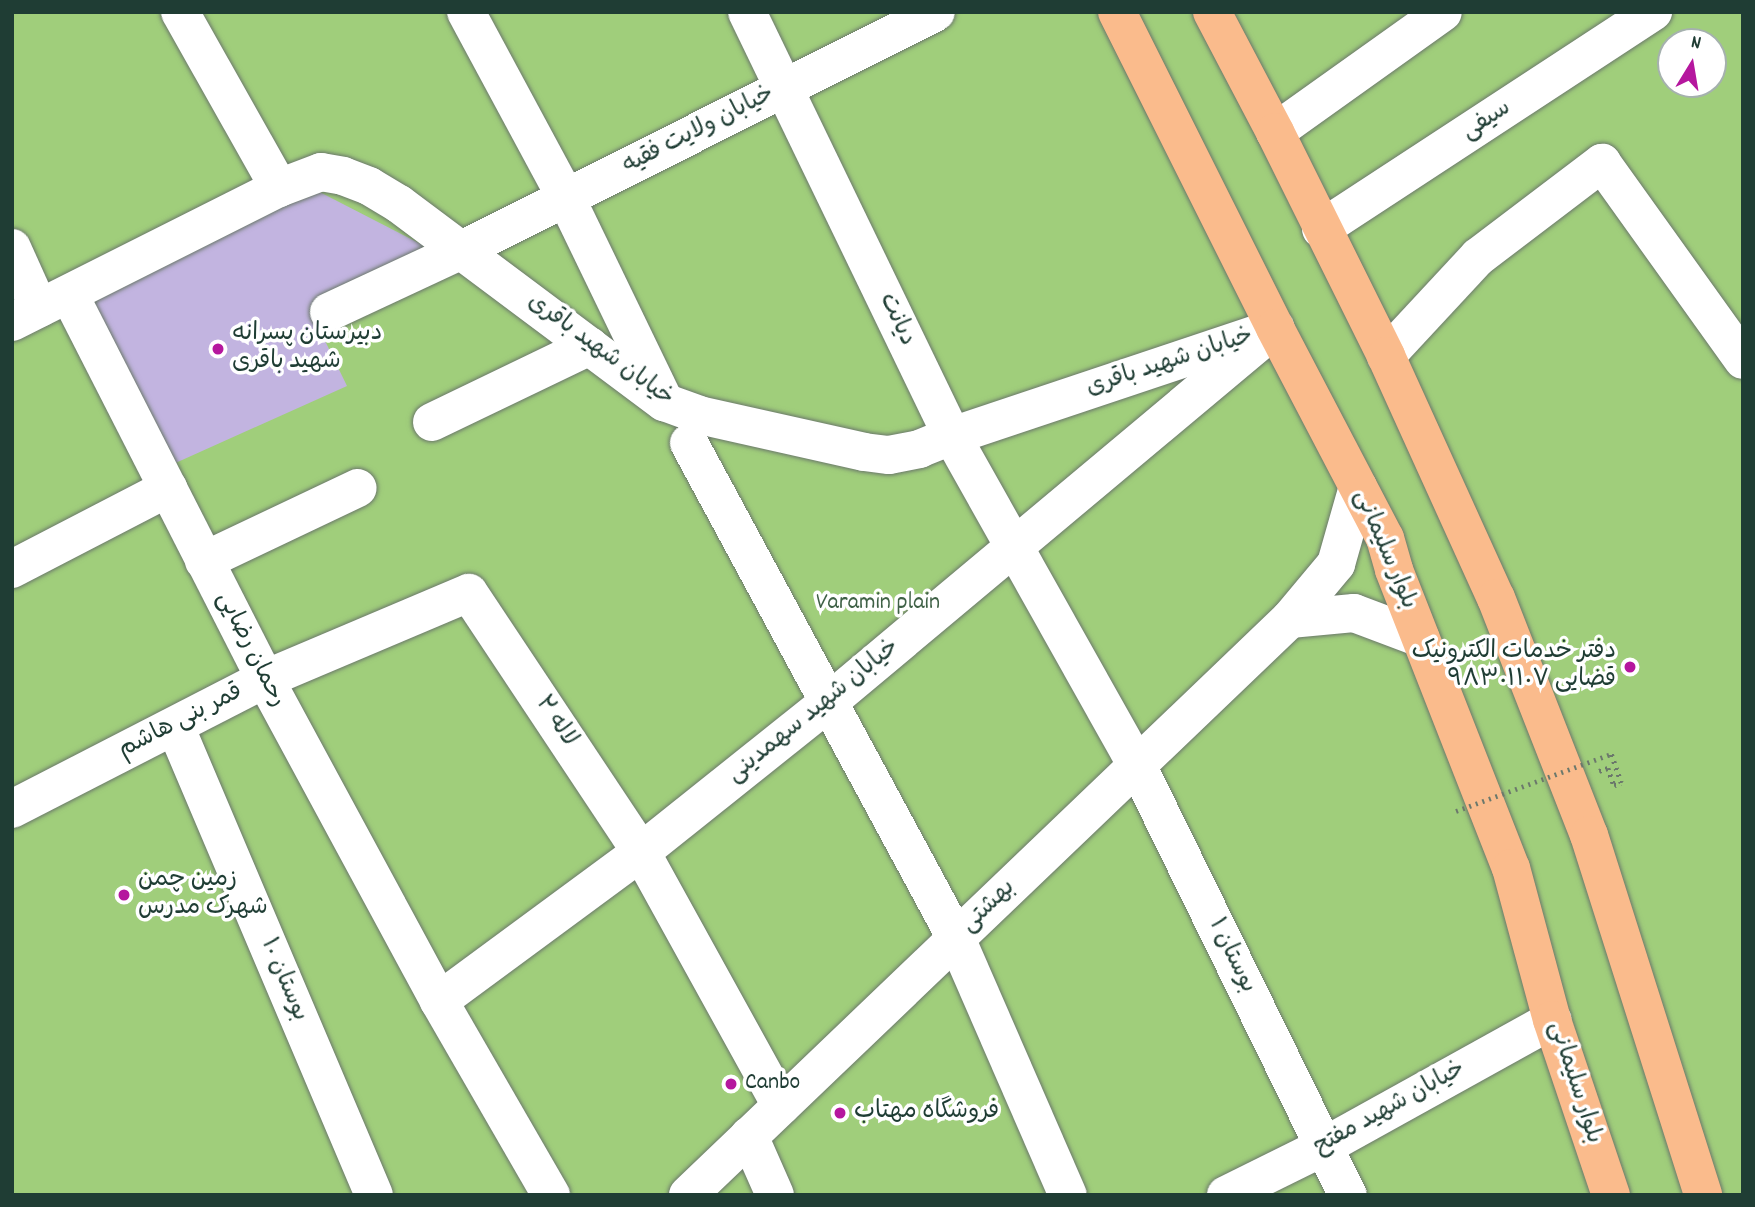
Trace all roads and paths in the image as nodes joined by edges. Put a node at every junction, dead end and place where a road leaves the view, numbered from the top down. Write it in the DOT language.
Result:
graph roads {
  1 [pos="180,12"];
  2 [pos="467,12"];
  3 [pos="747,12"];
  4 [pos="936,12"];
  5 [pos="1117,12"];
  6 [pos="1212,12"];
  7 [pos="1653,12"];
  8 [pos="1421,19"];
  9 [pos="786,88"];
  10 [pos="1275,132"];
  11 [pos="279,188"];
  12 [pos="566,198"];
  13 [pos="1321,229"];
  14 [pos="12,248"];
  15 [pos="462,250"];
  16 [pos="40,308"];
  17 [pos="329,312"];
  18 [pos="1275,328"];
  19 [pos="590,346"];
  20 [pos="1386,356"];
  21 [pos="1743,360"];
  22 [pos="664,402"];
  23 [pos="432,422"];
  24 [pos="952,436"];
  25 [pos="689,443"];
  26 [pos="1358,487"];
  27 [pos="168,488"];
  28 [pos="358,488"];
  29 [pos="1014,548"];
  30 [pos="204,561"];
  31 [pos="12,569"];
  32 [pos="469,593"];
  33 [pos="1290,619"];
  34 [pos="1420,638"];
  35 [pos="265,679"];
  36 [pos="830,701"];
  37 [pos="175,726"];
  38 [pos="1137,765"];
  39 [pos="1608,768"];
  40 [pos="12,809"];
  41 [pos="1456,811"];
  42 [pos="640,852"];
  43 [pos="956,938"];
  44 [pos="439,1001"];
  45 [pos="1552,1020"];
  46 [pos="781,1106"];
  47 [pos="749,1136"];
  48 [pos="1325,1146"];
  49 [pos="374,1195"];
  50 [pos="551,1195"];
  51 [pos="688,1195"];
  52 [pos="775,1195"];
  53 [pos="1068,1195"];
  54 [pos="1226,1195"];
  55 [pos="1348,1195"];
  56 [pos="1611,1195"];
  57 [pos="1703,1195"];
  1 -- 11 [label="street"];
  2 -- 12 [label="street"];
  3 -- 9 [label="street, دیانت"];
  4 -- 9 [label="street, خیابان ولایت فقیه"];
  5 -- 18 [label="highway, بلوار سلیمانی"];
  6 -- 10 [label="highway"];
  7 -- 13 [label="street, سیفی"];
  8 -- 10 [label="street"];
  9 -- 12 [label="street, خیابان ولایت فقیه"];
  9 -- 24 [label="street, دیانت"];
  10 -- 13 [label="highway"];
  11 -- 15 [label="street, خیابان شهید باقری"];
  11 -- 16 [label="street, خیابان شهید باقری"];
  12 -- 15 [label="street, خیابان ولایت فقیه"];
  12 -- 22 [label="street"];
  13 -- 20 [label="highway"];
  14 -- 16 [label="street, رحمان رضایی"];
  15 -- 17 [label="street, خیابان ولایت فقیه"];
  15 -- 19 [label="street, خیابان شهید باقری"];
  16 -- 27 [label="street, رحمان رضایی"];
  18 -- 24 [label="street, خیابان شهید باقری"];
  18 -- 26 [label="highway, بلوار سلیمانی"];
  18 -- 29 [label="street, خیابان شهید سهمدینی"];
  19 -- 22 [label="street, خیابان شهید باقری"];
  19 -- 23 [label="street"];
  20 -- 21 [label="street"];
  20 -- 57 [label="highway"];
  22 -- 24 [label="street, خیابان شهید باقری"];
  24 -- 29 [label="street, دیانت"];
  25 -- 36 [label="street"];
  26 -- 33 [label="street, بهشتی"];
  26 -- 34 [label="highway, بلوار سلیمانی"];
  27 -- 30 [label="street, رحمان رضایی"];
  27 -- 31 [label="street"];
  28 -- 30 [label="street"];
  29 -- 36 [label="street, خیابان شهید سهمدینی"];
  29 -- 38 [label="street, بوستان ۱"];
  30 -- 35 [label="street, رحمان رضایی"];
  32 -- 35 [label="street, قمر بنی هاشم"];
  32 -- 42 [label="street, لاله ۲"];
  33 -- 34 [label="street"];
  33 -- 38 [label="street, بهشتی"];
  34 -- 45 [label="highway, بلوار سلیمانی"];
  35 -- 37 [label="street, قمر بنی هاشم"];
  35 -- 44 [label="street, رحمان رضایی"];
  36 -- 42 [label="street, خیابان شهید سهمدینی"];
  36 -- 43 [label="street"];
  37 -- 40 [label="street, قمر بنی هاشم"];
  37 -- 49 [label="street, بوستان ۱۰"];
  38 -- 43 [label="street, بهشتی"];
  38 -- 48 [label="street, بوستان ۱"];
  39 -- 41 [label="path, bridge"];
  42 -- 44 [label="street, خیابان شهید سهمدینی"];
  42 -- 46 [label="street, لاله ۲"];
  43 -- 46 [label="street, بهشتی"];
  43 -- 53 [label="street"];
  44 -- 50 [label="street, رحمان رضایی"];
  45 -- 48 [label="street, خیابان شهید مفتح"];
  45 -- 56 [label="highway, بلوار سلیمانی"];
  46 -- 47 [label="street, بهشتی"];
  47 -- 51 [label="street, بهشتی"];
  47 -- 52 [label="street"];
  48 -- 54 [label="street, خیابان شهید مفتح"];
  48 -- 55 [label="street, بوستان ۱"];
}
